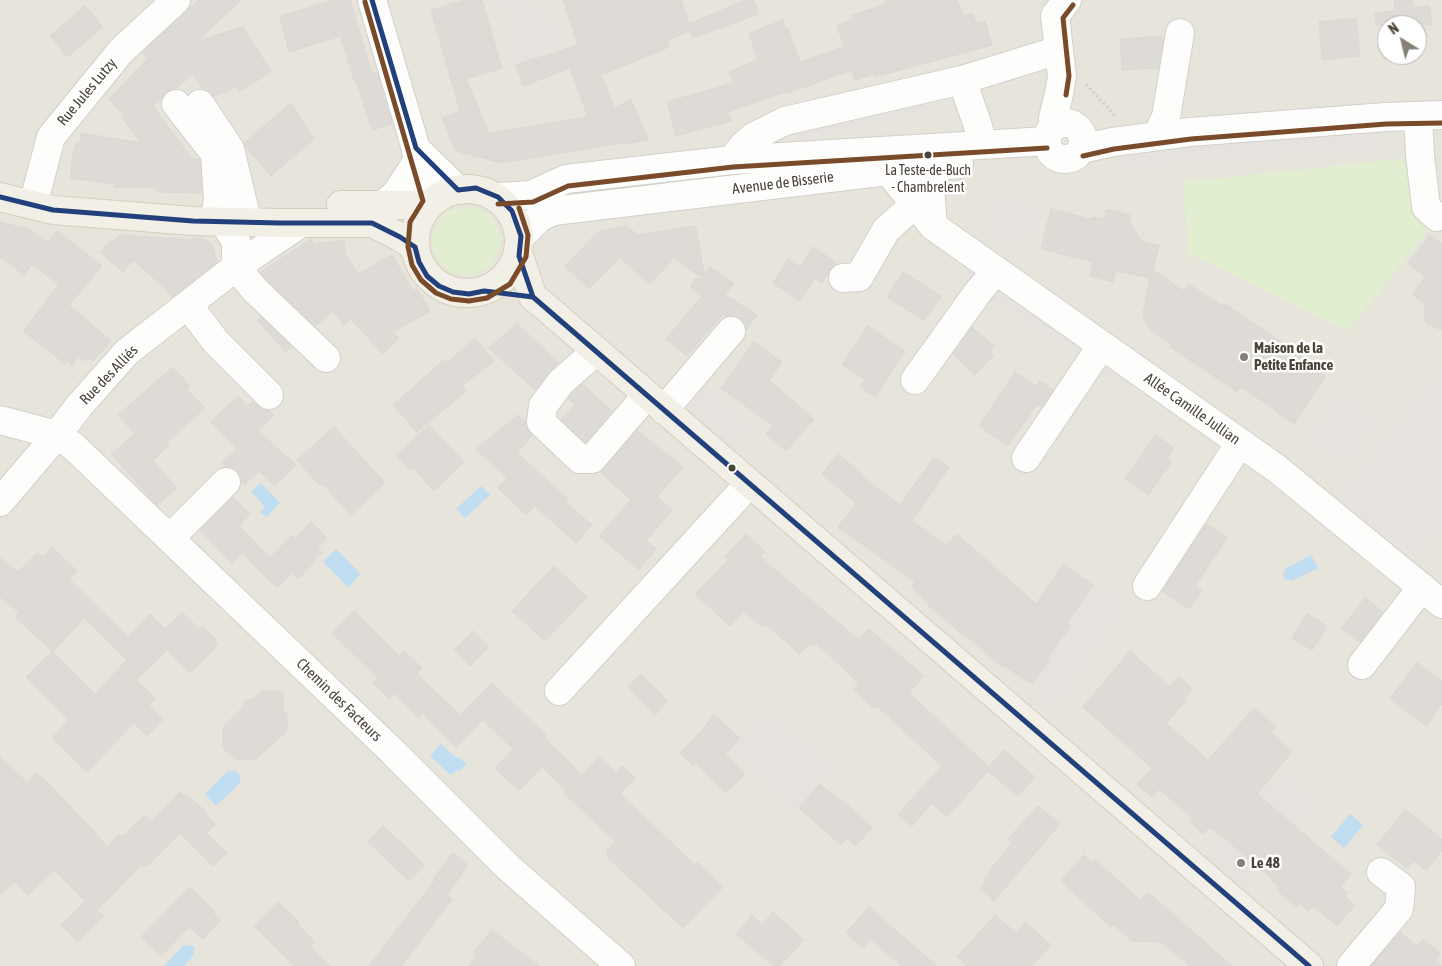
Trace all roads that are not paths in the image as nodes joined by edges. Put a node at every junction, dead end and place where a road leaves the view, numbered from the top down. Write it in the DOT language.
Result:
graph roads {
  1 [pos="176,0"];
  2 [pos="372,0"];
  3 [pos="1067,0"];
  4 [pos="1180,33"];
  5 [pos="1059,50"];
  6 [pos="962,80"];
  7 [pos="188,104"];
  8 [pos="1430,115"];
  9 [pos="1157,135"];
  10 [pos="1066,139"];
  11 [pos="983,144"];
  12 [pos="417,154"];
  13 [pos="732,160"];
  14 [pos="939,166"];
  15 [pos="888,171"];
  16 [pos="458,190"];
  17 [pos="0,197"];
  18 [pos="498,197"];
  19 [pos="430,204"];
  20 [pos="915,204"];
  21 [pos="33,205"];
  22 [pos="383,205"];
  23 [pos="292,217"];
  24 [pos="1437,217"];
  25 [pos="219,218"];
  26 [pos="932,226"];
  27 [pos="520,246"];
  28 [pos="415,247"];
  29 [pos="236,267"];
  30 [pos="996,271"];
  31 [pos="843,278"];
  32 [pos="484,291"];
  33 [pos="534,296"];
  34 [pos="188,305"];
  35 [pos="732,330"];
  36 [pos="1102,345"];
  37 [pos="596,351"];
  38 [pos="326,358"];
  39 [pos="915,380"];
  40 [pos="269,395"];
  41 [pos="656,403"];
  42 [pos="0,420"];
  43 [pos="57,435"];
  44 [pos="1240,443"];
  45 [pos="1026,458"];
  46 [pos="226,482"];
  47 [pos="750,484"];
  48 [pos="0,502"];
  49 [pos="170,538"];
  50 [pos="1147,586"];
  51 [pos="1432,596"];
  52 [pos="1362,665"];
  53 [pos="559,691"];
  54 [pos="1381,872"];
  55 [pos="620,966"];
  56 [pos="1309,966"];
  57 [pos="1351,966"];
  1 -- 21 [label="street, Rue Jules Lutzy"];
  2 -- 12 [label="street"];
  3 -- 5 [label="street"];
  4 -- 9 [label="street"];
  5 -- 6 [label="street"];
  5 -- 10 [label="street"];
  6 -- 11 [label="street"];
  6 -- 13 [label="street"];
  7 -- 25 [label="street"];
  8 -- 9 [label="street, Avenue de Bisserie"];
  8 -- 24 [label="street"];
  9 -- 10 [label="street, Avenue de Bisserie"];
  10 -- 11 [label="street, Avenue de Bisserie"];
  10 -- 14 [label="street, Avenue de Bisserie"];
  11 -- 13 [label="street, Avenue de Bisserie"];
  12 -- 16 [label="street"];
  12 -- 19 [label="street"];
  12 -- 22 [label="street"];
  13 -- 18 [label="street, Avenue de Bisserie"];
  14 -- 15 [label="street, Avenue de Bisserie"];
  14 -- 26 [label="street"];
  15 -- 20 [label="street, Allée Camille Jullian"];
  15 -- 27 [label="street, Avenue de Bisserie"];
  16 -- 18 [label="main road"];
  16 -- 19 [label="main road"];
  17 -- 21 [label="main road"];
  18 -- 27 [label="main road"];
  19 -- 22 [label="main road"];
  19 -- 28 [label="main road"];
  20 -- 26 [label="street, Allée Camille Jullian"];
  20 -- 31 [label="street"];
  21 -- 25 [label="main road"];
  22 -- 23 [label="main road"];
  23 -- 25 [label="main road"];
  23 -- 28 [label="main road"];
  23 -- 29 [label="street, Rue des Alliés"];
  25 -- 29 [label="street"];
  26 -- 30 [label="street, Allée Camille Jullian"];
  27 -- 32 [label="main road"];
  27 -- 33 [label="main road"];
  28 -- 32 [label="main road"];
  29 -- 34 [label="street, Rue des Alliés"];
  29 -- 38 [label="street"];
  30 -- 36 [label="street, Allée Camille Jullian"];
  30 -- 39 [label="street"];
  32 -- 33 [label="main road"];
  33 -- 37 [label="main road"];
  34 -- 40 [label="street"];
  34 -- 43 [label="street, Rue des Alliés"];
  35 -- 41 [label="street"];
  36 -- 44 [label="street, Allée Camille Jullian"];
  36 -- 45 [label="street"];
  37 -- 41 [label="main road"];
  37 -- 41 [label="street"];
  41 -- 47 [label="main road"];
  42 -- 43 [label="street"];
  43 -- 48 [label="street, Rue des Alliés"];
  43 -- 49 [label="street, Chemin des Facteurs"];
  44 -- 50 [label="street"];
  44 -- 51 [label="street, Allée Camille Jullian"];
  46 -- 49 [label="street"];
  47 -- 53 [label="street"];
  47 -- 56 [label="main road"];
  49 -- 55 [label="street, Chemin des Facteurs"];
  51 -- 52 [label="street"];
  54 -- 57 [label="street"];
}
